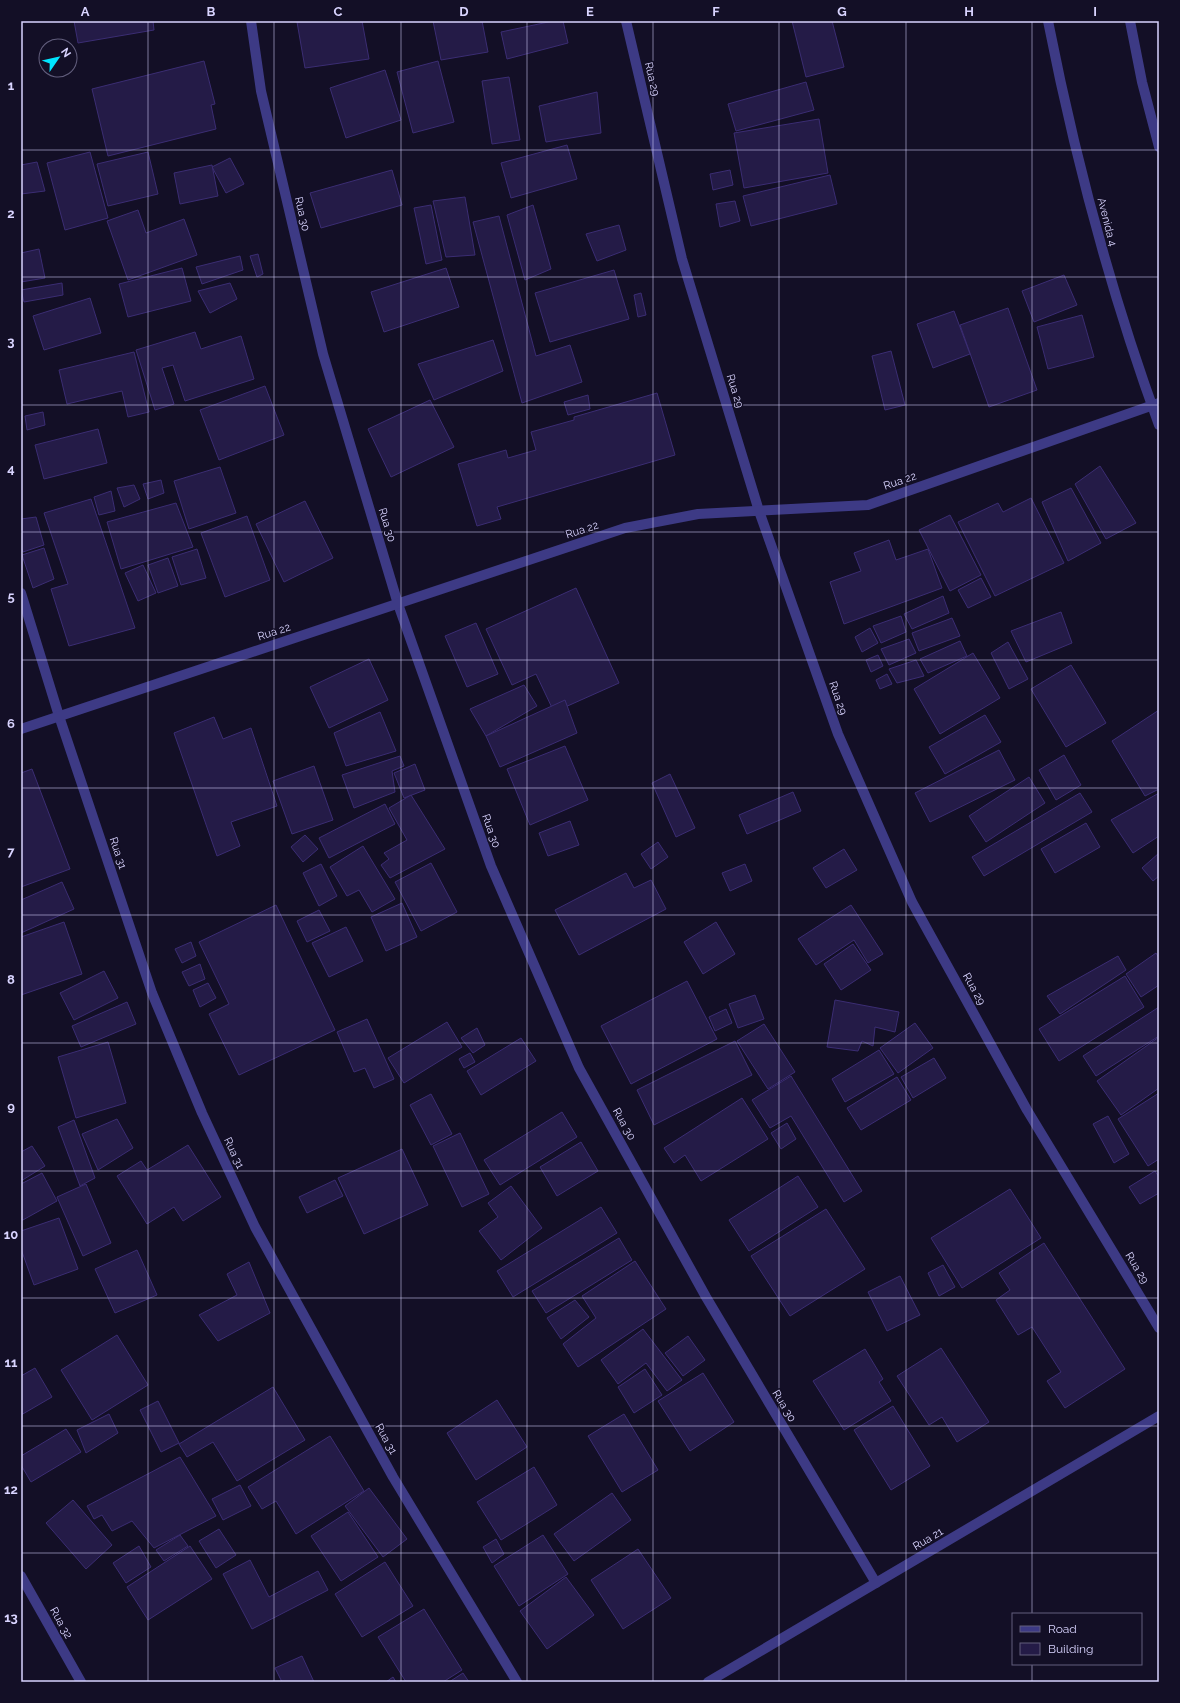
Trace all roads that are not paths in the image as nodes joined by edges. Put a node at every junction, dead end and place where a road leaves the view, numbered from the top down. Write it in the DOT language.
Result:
graph roads {
  1 [pos="251,21"];
  2 [pos="626,21"];
  3 [pos="1048,21"];
  4 [pos="1130,21"];
  5 [pos="1159,147"];
  6 [pos="1155,404"];
  7 [pos="1159,425"];
  8 [pos="759,512"];
  9 [pos="21,593"];
  10 [pos="398,604"];
  11 [pos="60,716"];
  12 [pos="21,729"];
  13 [pos="1159,1328"];
  14 [pos="1159,1416"];
  15 [pos="21,1576"];
  16 [pos="876,1583"];
  17 [pos="81,1682"];
  18 [pos="517,1682"];
  19 [pos="708,1682"];
  1 -- 10 [label="street, Rua 30"];
  2 -- 8 [label="street, Rua 29"];
  3 -- 6 [label="street, Avenida 4"];
  4 -- 5 [label="street"];
  6 -- 7 [label="street, Avenida 4"];
  6 -- 8 [label="street, Rua 22"];
  8 -- 10 [label="street, Rua 22"];
  8 -- 13 [label="street, Rua 29"];
  9 -- 11 [label="street, Rua 31"];
  10 -- 11 [label="street, Rua 22"];
  10 -- 16 [label="street, Rua 30"];
  11 -- 12 [label="street, Rua 22"];
  11 -- 18 [label="street, Rua 31"];
  14 -- 16 [label="street, Rua 21"];
  15 -- 17 [label="street, Rua 32"];
  16 -- 19 [label="street, Rua 21"];
}
